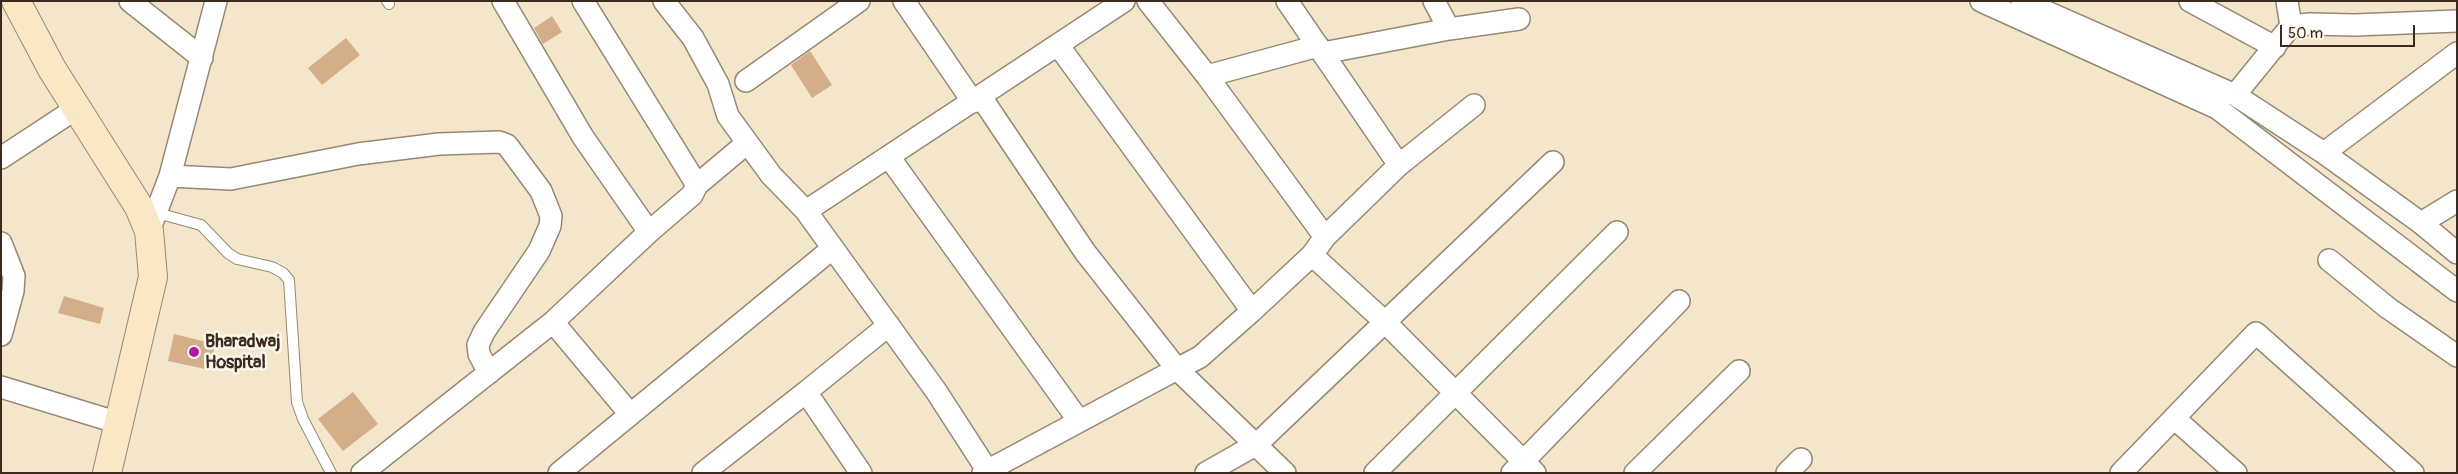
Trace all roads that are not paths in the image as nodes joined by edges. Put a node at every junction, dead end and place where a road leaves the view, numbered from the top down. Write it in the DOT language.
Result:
graph roads {
  1 [pos="16,1"];
  2 [pos="130,1"];
  3 [pos="216,1"];
  4 [pos="583,1"];
  5 [pos="664,1"];
  6 [pos="859,1"];
  7 [pos="904,1"];
  8 [pos="1124,1"];
  9 [pos="1148,1"];
  10 [pos="1434,1"];
  11 [pos="1981,1"];
  12 [pos="2022,1"];
  13 [pos="2190,1"];
  14 [pos="2287,1"];
  15 [pos="508,3"];
  16 [pos="1291,3"];
  17 [pos="1519,19"];
  18 [pos="2457,21"];
  19 [pos="2291,26"];
  20 [pos="1449,29"];
  21 [pos="1058,45"];
  22 [pos="2275,46"];
  23 [pos="1321,49"];
  24 [pos="2457,53"];
  25 [pos="202,58"];
  26 [pos="1207,76"];
  27 [pos="746,81"];
  28 [pos="2235,95"];
  29 [pos="977,99"];
  30 [pos="1474,105"];
  31 [pos="77,108"];
  32 [pos="747,143"];
  33 [pos="2324,153"];
  34 [pos="889,157"];
  35 [pos="1,158"];
  36 [pos="1553,162"];
  37 [pos="1399,165"];
  38 [pos="170,176"];
  39 [pos="696,185"];
  40 [pos="2457,201"];
  41 [pos="806,211"];
  42 [pos="153,222"];
  43 [pos="2421,223"];
  44 [pos="649,232"];
  45 [pos="1617,232"];
  46 [pos="1325,237"];
  47 [pos="1,243"];
  48 [pos="833,248"];
  49 [pos="2457,253"];
  50 [pos="1312,255"];
  51 [pos="2329,260"];
  52 [pos="2457,290"];
  53 [pos="1679,302"];
  54 [pos="1252,311"];
  55 [pos="553,322"];
  56 [pos="1385,322"];
  57 [pos="889,325"];
  58 [pos="1,335"];
  59 [pos="2457,356"];
  60 [pos="1177,369"];
  61 [pos="1739,371"];
  62 [pos="489,373"];
  63 [pos="1,387"];
  64 [pos="806,392"];
  65 [pos="1456,392"];
  66 [pos="630,414"];
  67 [pos="2174,418"];
  68 [pos="1079,421"];
  69 [pos="118,422"];
  70 [pos="1257,444"];
  71 [pos="1523,469"];
  72 [pos="986,472"];
  73 [pos="107,473"];
  74 [pos="331,473"];
  75 [pos="362,473"];
  76 [pos="559,473"];
  77 [pos="703,473"];
  78 [pos="861,473"];
  79 [pos="1206,473"];
  80 [pos="1285,473"];
  81 [pos="1375,473"];
  82 [pos="1634,473"];
  83 [pos="2121,473"];
  84 [pos="2236,473"];
  85 [pos="2413,473"];
  1 -- 31 [label="street"];
  2 -- 25 [label="street"];
  3 -- 25 [label="street"];
  4 -- 39 [label="street"];
  5 -- 32 [label="street"];
  6 -- 27 [label="street"];
  7 -- 29 [label="street"];
  8 -- 21 [label="street"];
  9 -- 26 [label="street"];
  10 -- 20 [label="street"];
  11 -- 52 [label="street"];
  12 -- 28 [label="street"];
  13 -- 22 [label="street"];
  14 -- 19 [label="street"];
  15 -- 44 [label="street"];
  16 -- 23 [label="street"];
  17 -- 20 [label="street"];
  18 -- 19 [label="street"];
  19 -- 22 [label="street"];
  20 -- 23 [label="street"];
  21 -- 29 [label="street"];
  21 -- 54 [label="street"];
  22 -- 28 [label="street"];
  23 -- 26 [label="street"];
  23 -- 37 [label="street"];
  24 -- 33 [label="street"];
  25 -- 38 [label="street"];
  26 -- 46 [label="street"];
  28 -- 33 [label="street"];
  29 -- 34 [label="street"];
  29 -- 60 [label="street"];
  30 -- 37 [label="street"];
  31 -- 35 [label="street"];
  31 -- 42 [label="street"];
  32 -- 39 [label="street"];
  32 -- 41 [label="street"];
  33 -- 43 [label="street"];
  34 -- 41 [label="street"];
  34 -- 68 [label="street"];
  36 -- 56 [label="street"];
  37 -- 46 [label="street"];
  38 -- 42 [label="street"];
  38 -- 62 [label="street"];
  39 -- 44 [label="street"];
  40 -- 43 [label="street"];
  41 -- 48 [label="street"];
  42 -- 69 [label="street"];
  42 -- 74 [label="lane"];
  43 -- 49 [label="street"];
  44 -- 55 [label="street"];
  45 -- 65 [label="street"];
  46 -- 50 [label="street"];
  47 -- 58 [label="street"];
  48 -- 57 [label="street"];
  48 -- 66 [label="street"];
  50 -- 54 [label="street"];
  50 -- 56 [label="street"];
  51 -- 59 [label="street"];
  53 -- 71 [label="street"];
  54 -- 60 [label="street"];
  55 -- 62 [label="street"];
  55 -- 66 [label="street"];
  56 -- 65 [label="street"];
  56 -- 70 [label="street"];
  57 -- 64 [label="street"];
  57 -- 72 [label="street"];
  60 -- 68 [label="street"];
  60 -- 70 [label="street"];
  61 -- 82 [label="street"];
  62 -- 75 [label="street"];
  63 -- 69 [label="street"];
  64 -- 77 [label="street"];
  64 -- 78 [label="street"];
  65 -- 71 [label="street"];
  65 -- 81 [label="street"];
  66 -- 76 [label="street"];
  67 -- 83 [label="street"];
  67 -- 84 [label="street"];
  67 -- 85 [label="street"];
  68 -- 72 [label="street"];
  69 -- 73 [label="street"];
  70 -- 79 [label="street"];
  70 -- 80 [label="street"];
}
